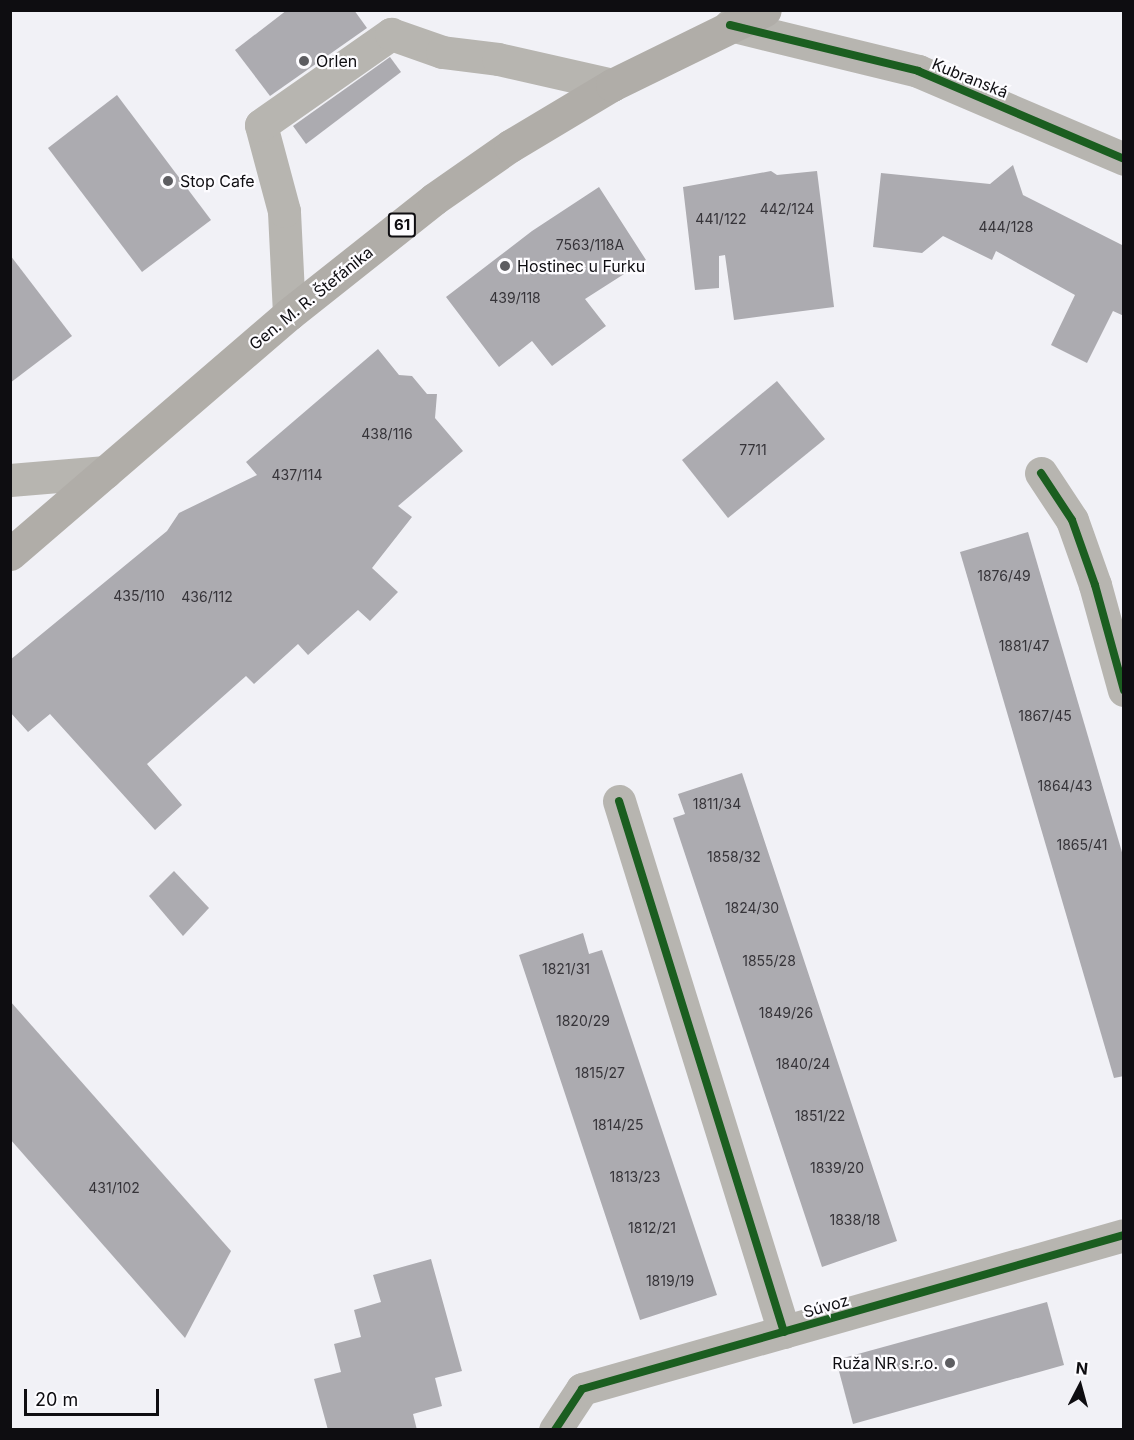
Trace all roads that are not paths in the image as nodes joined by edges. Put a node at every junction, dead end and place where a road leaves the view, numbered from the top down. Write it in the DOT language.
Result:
graph roads {
  1 [pos="765,10"];
  2 [pos="730,25"];
  3 [pos="612,85"];
  4 [pos="1124,159"];
  5 [pos="289,314"];
  6 [pos="106,472"];
  7 [pos="1041,472"];
  8 [pos="10,480"];
  9 [pos="10,554"];
  10 [pos="1124,690"];
  11 [pos="619,801"];
  12 [pos="1124,1235"];
  13 [pos="784,1332"];
  14 [pos="555,1430"];
  1 -- 2 [label="main road, Gen. M. R. Štefánika / 61"];
  2 -- 3 [label="main road, Gen. M. R. Štefánika / 61"];
  2 -- 4 [label="street, Kubranská"];
  3 -- 5 [label="main road, Gen. M. R. Štefánika / 61"];
  3 -- 5 [label="street"];
  5 -- 6 [label="main road, Gen. M. R. Štefánika / 61"];
  6 -- 8 [label="street"];
  6 -- 9 [label="main road, Gen. M. R. Štefánika / 61"];
  7 -- 10 [label="street"];
  11 -- 13 [label="street"];
  12 -- 13 [label="street, Súvoz"];
  13 -- 14 [label="street, Súvoz"];
}
